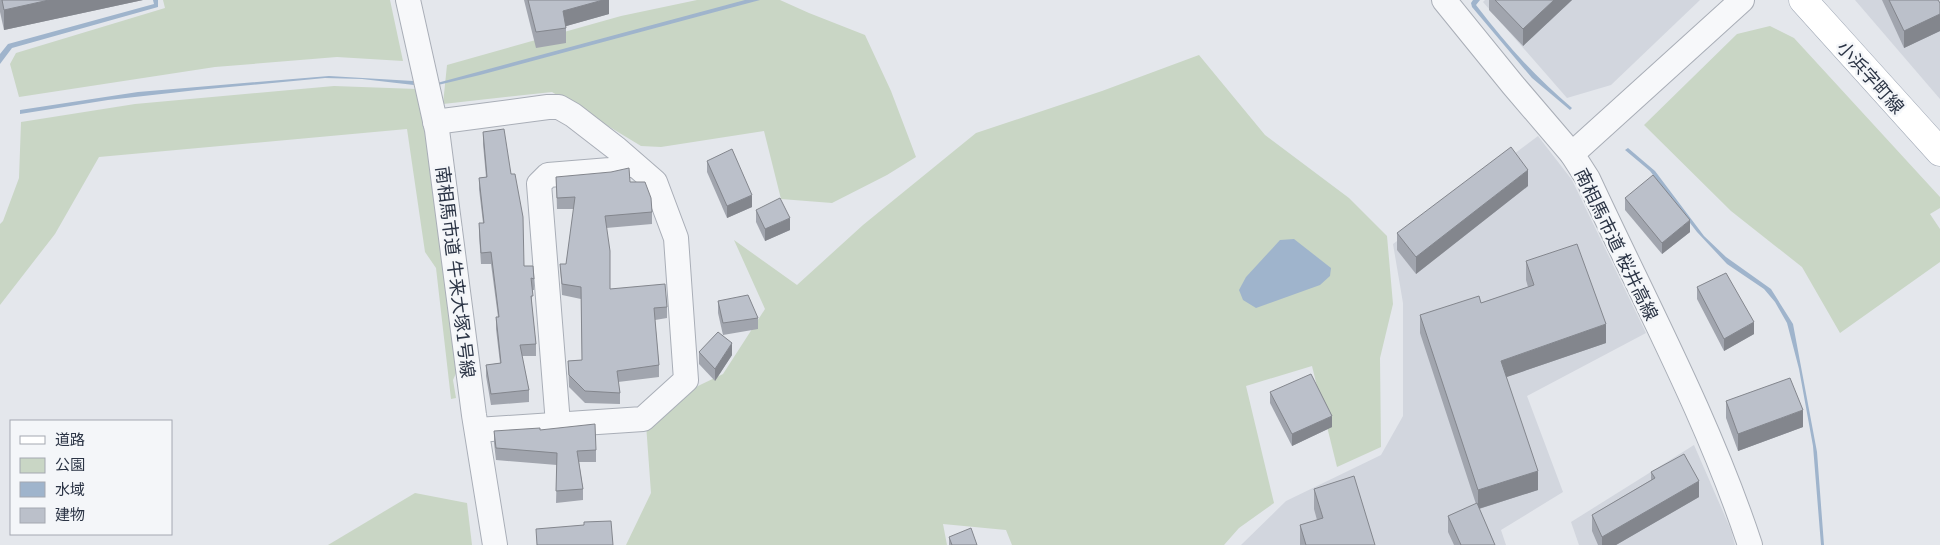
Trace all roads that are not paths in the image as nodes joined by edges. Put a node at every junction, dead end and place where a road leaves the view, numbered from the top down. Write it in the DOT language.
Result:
graph roads {
  1 [pos="408,0"];
  2 [pos="1444,0"];
  3 [pos="1742,0"];
  4 [pos="1803,0"];
  5 [pos="435,122"];
  6 [pos="1940,152"];
  7 [pos="1572,154"];
  8 [pos="633,164"];
  9 [pos="558,424"];
  10 [pos="477,430"];
  11 [pos="495,545"];
  12 [pos="1750,545"];
  1 -- 5 [label="street, 南相馬市道 牛来大塚1号線"];
  2 -- 7 [label="street"];
  3 -- 7 [label="street, 南相馬市道 桜井高線"];
  4 -- 6 [label="main road, 小浜字町線"];
  5 -- 8 [label="street"];
  5 -- 10 [label="street, 南相馬市道 牛来大塚1号線"];
  7 -- 12 [label="street, 南相馬市道 桜井高線"];
  8 -- 9 [label="street"];
  8 -- 9 [label="street"];
  9 -- 10 [label="street"];
  10 -- 11 [label="street, 南相馬市道 牛来大塚1号線"];
}
